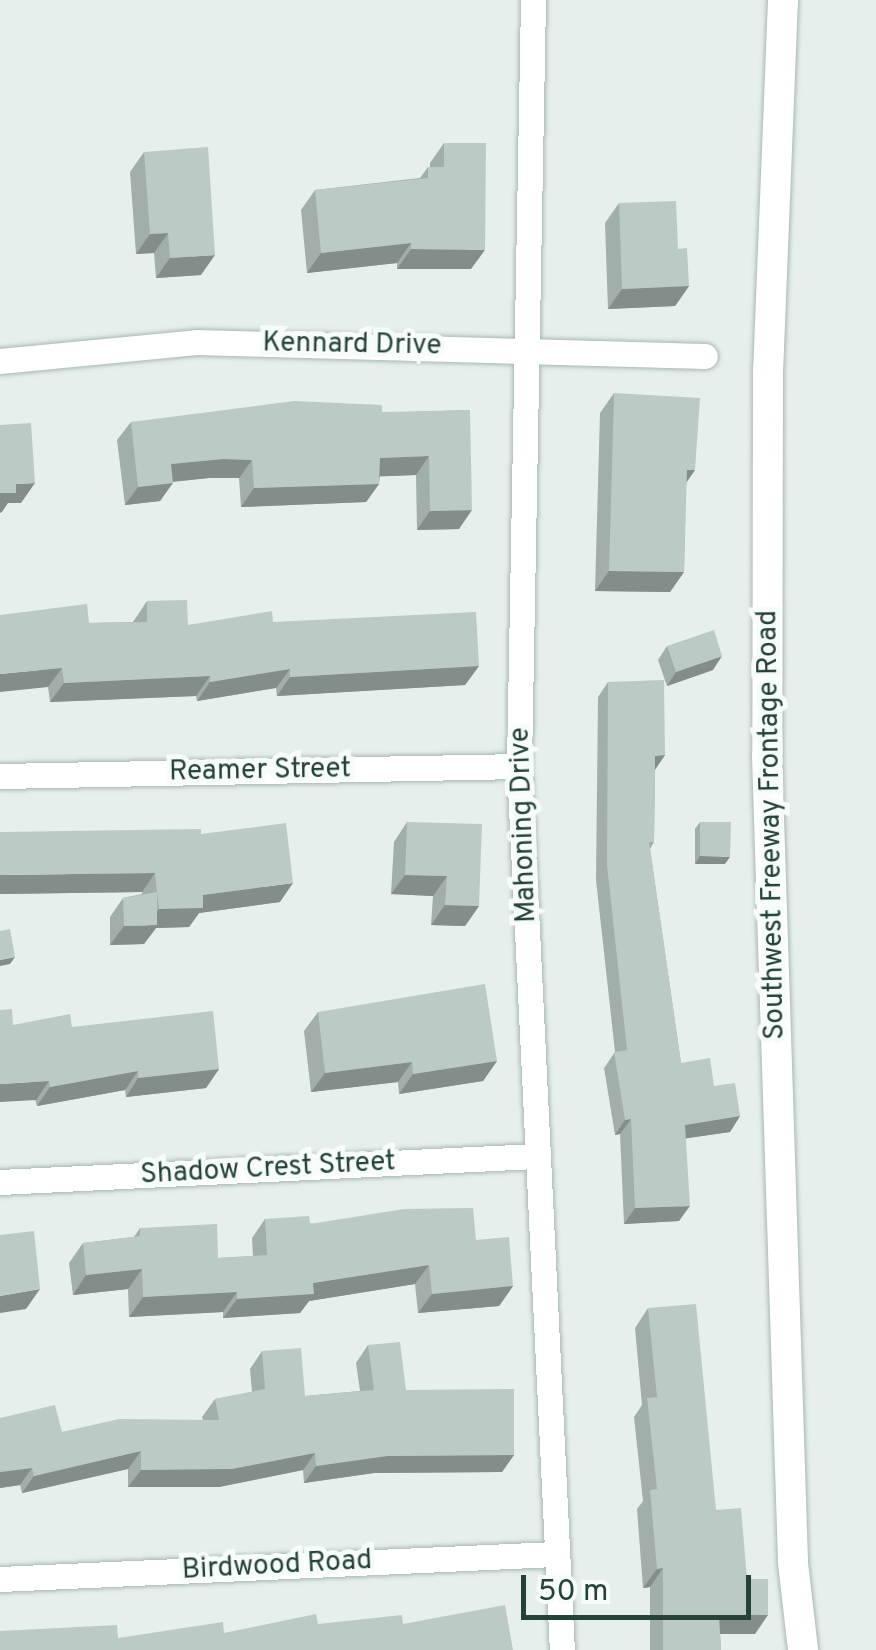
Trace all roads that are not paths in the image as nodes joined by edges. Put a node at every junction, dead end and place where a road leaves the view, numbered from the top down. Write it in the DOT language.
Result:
graph roads {
  1 [pos="533,0"];
  2 [pos="783,0"];
  3 [pos="522,349"];
  4 [pos="705,356"];
  5 [pos="0,361"];
  6 [pos="519,766"];
  7 [pos="0,776"];
  8 [pos="535,1156"];
  9 [pos="0,1182"];
  10 [pos="554,1554"];
  11 [pos="0,1579"];
  12 [pos="562,1650"];
  13 [pos="803,1650"];
  1 -- 3 [label="street, Mahoning Drive"];
  2 -- 13 [label="main road, Southwest Freeway Frontage Road"];
  3 -- 4 [label="street, Kennard Drive"];
  3 -- 5 [label="street, Kennard Drive"];
  3 -- 6 [label="street, Mahoning Drive"];
  6 -- 7 [label="street, Reamer Street"];
  6 -- 8 [label="street, Mahoning Drive"];
  8 -- 9 [label="street, Shadow Crest Street"];
  8 -- 10 [label="street, Mahoning Drive"];
  10 -- 11 [label="street, Birdwood Road"];
  10 -- 12 [label="street, Mahoning Drive"];
}
